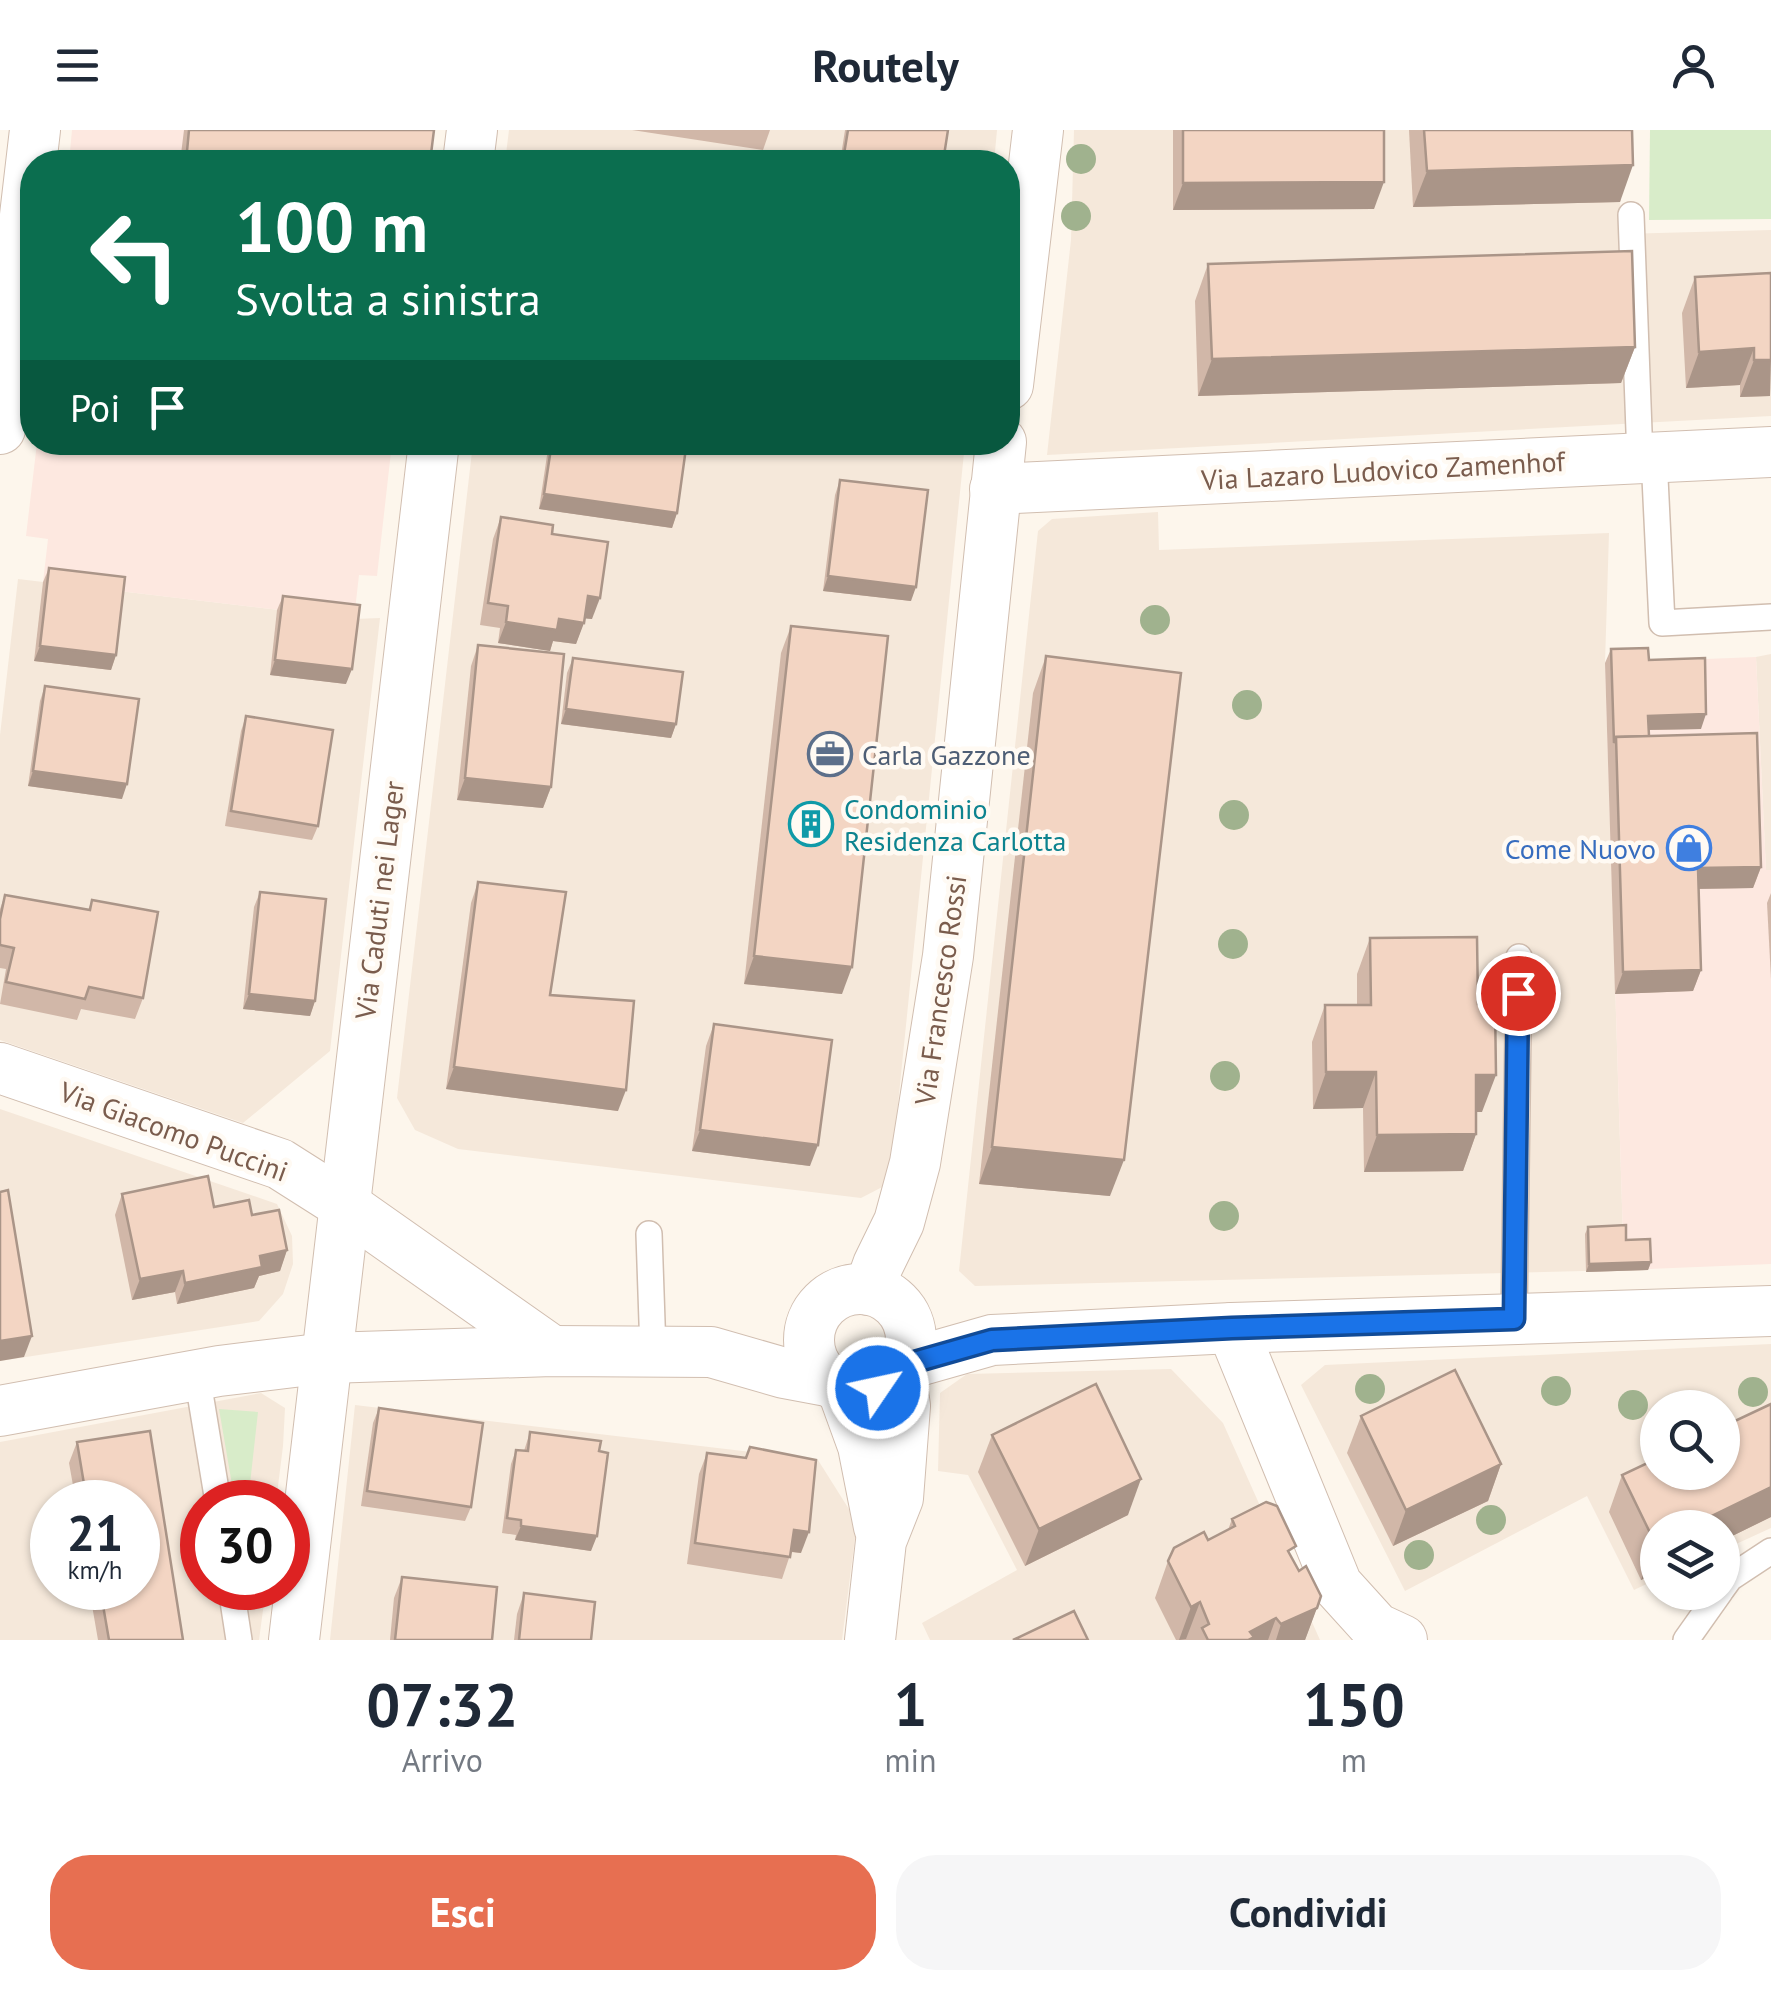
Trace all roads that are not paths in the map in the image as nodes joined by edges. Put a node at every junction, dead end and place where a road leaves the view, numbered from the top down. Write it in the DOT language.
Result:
graph roads {
  1 [pos="1038,130"];
  2 [pos="1631,216"];
  3 [pos="20,258"];
  4 [pos="1020,283"];
  5 [pos="0,429"];
  6 [pos="1771,452"];
  7 [pos="432,455"];
  8 [pos="1647,458"];
  9 [pos="998,466"];
  10 [pos="1771,618"];
  11 [pos="1519,957"];
  12 [pos="0,1068"];
  13 [pos="344,1204"];
  14 [pos="649,1234"];
  15 [pos="882,1296"];
  16 [pos="818,1310"];
  17 [pos="1771,1312"];
  18 [pos="1514,1319"];
  19 [pos="1232,1328"];
  20 [pos="992,1340"];
  21 [pos="653,1350"];
  22 [pos="552,1351"];
  23 [pos="711,1352"];
  24 [pos="326,1358"];
  25 [pos="902,1368"];
  26 [pos="198,1375"];
  27 [pos="837,1385"];
  28 [pos="0,1410"];
  29 [pos="215,1480"];
  30 [pos="882,1541"];
  31 [pos="1771,1551"];
  32 [pos="1740,1571"];
  33 [pos="234,1610"];
  34 [pos="1707,1610"];
  35 [pos="239,1640"];
  36 [pos="294,1640"];
  37 [pos="870,1640"];
  38 [pos="1402,1640"];
  39 [pos="1686,1640"];
  1 -- 4 [label="street"];
  2 -- 8 [label="lane"];
  3 -- 5 [label="street"];
  6 -- 8 [label="street, Via Lazaro Ludovico Zamenhof"];
  7 -- 13 [label="street, Via Caduti nei Lager"];
  8 -- 9 [label="street, Via Lazaro Ludovico Zamenhof"];
  8 -- 10 [label="lane"];
  9 -- 15 [label="street, Via Francesco Rossi"];
  11 -- 18 [label="lane"];
  12 -- 13 [label="street, Via Giacomo Puccini"];
  13 -- 22 [label="street, Via Giacomo Puccini"];
  13 -- 24 [label="street, Via Caduti nei Lager"];
  14 -- 21 [label="lane"];
  15 -- 16 [label="street"];
  15 -- 20 [label="street"];
  15 -- 25 [label="street"];
  16 -- 23 [label="street"];
  16 -- 27 [label="street"];
  17 -- 18 [label="street"];
  18 -- 19 [label="street"];
  19 -- 20 [label="street"];
  19 -- 38 [label="street"];
  20 -- 25 [label="street"];
  21 -- 22 [label="street"];
  21 -- 23 [label="street"];
  22 -- 24 [label="street"];
  23 -- 27 [label="street"];
  24 -- 26 [label="street"];
  24 -- 36 [label="street, Via Caduti nei Lager"];
  25 -- 27 [label="street"];
  25 -- 30 [label="street"];
  26 -- 28 [label="street"];
  26 -- 29 [label="lane"];
  27 -- 30 [label="street"];
  30 -- 37 [label="street"];
  31 -- 32 [label="lane"];
  33 -- 35 [label="lane"];
  34 -- 39 [label="lane"];
}
